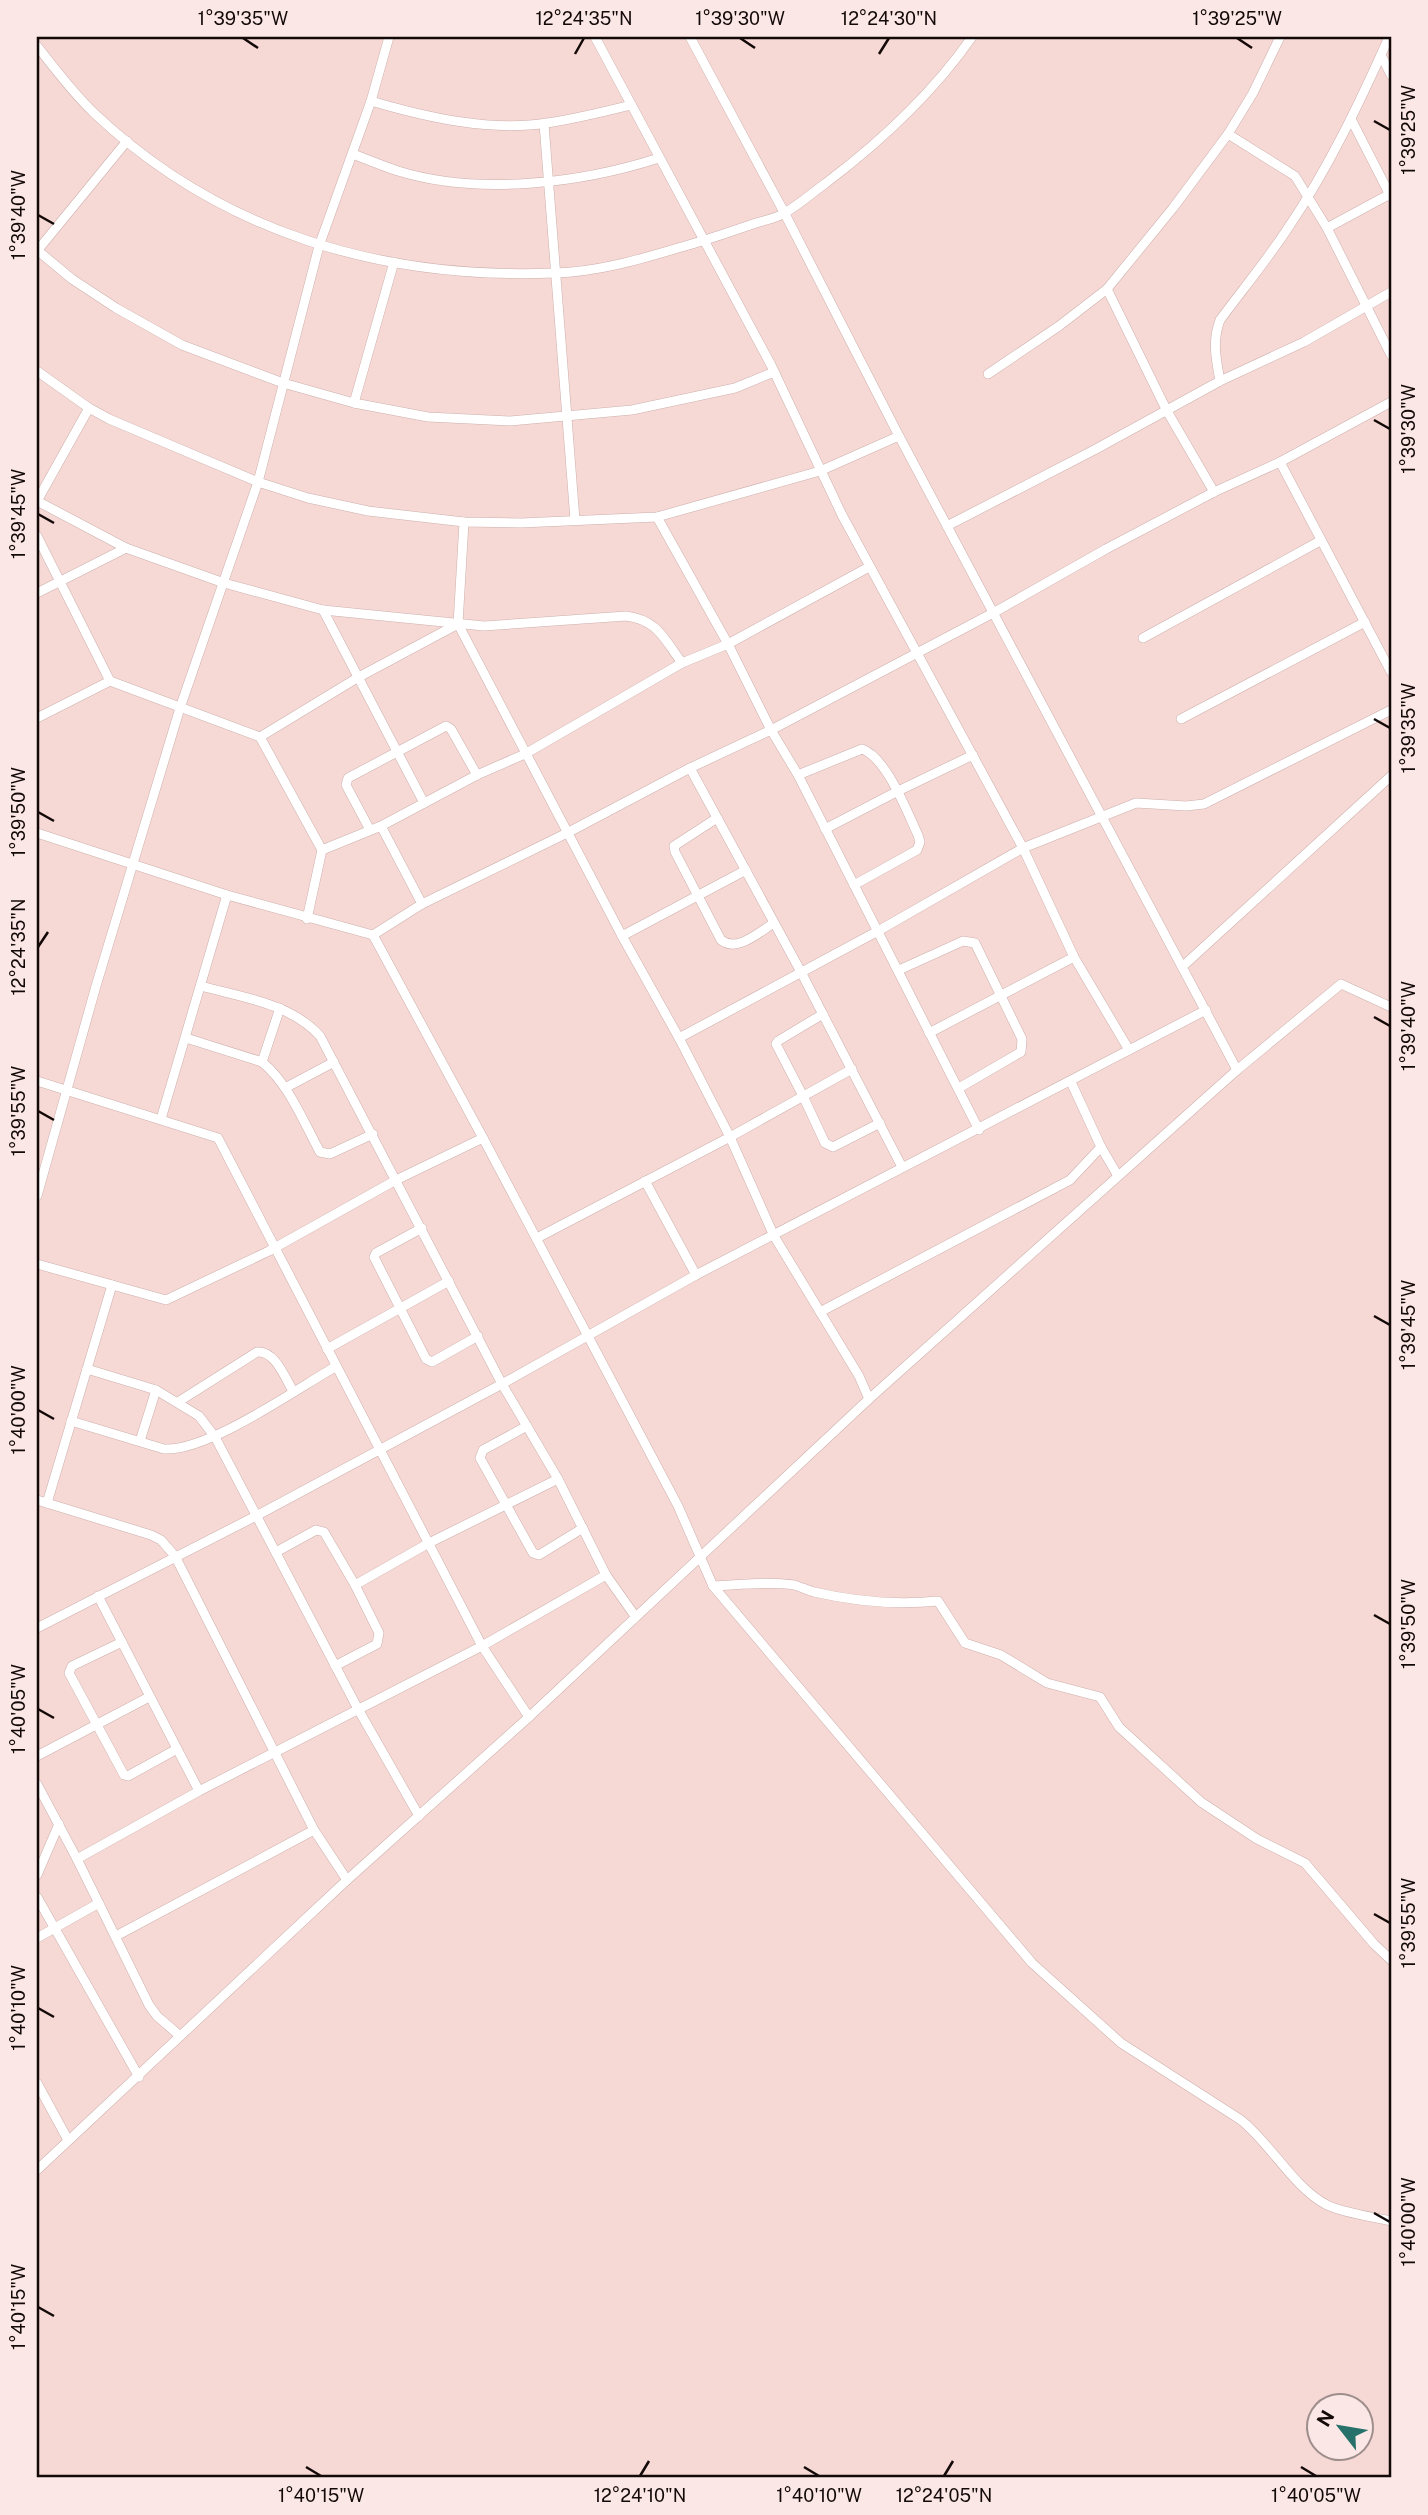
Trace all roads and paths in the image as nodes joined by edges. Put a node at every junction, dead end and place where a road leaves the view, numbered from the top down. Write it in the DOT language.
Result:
graph roads {
  1 [pos="390,37"];
  2 [pos="595,37"];
  3 [pos="690,37"];
  4 [pos="972,37"];
  5 [pos="1280,37"];
  6 [pos="1389,41"];
  7 [pos="37,46"];
  8 [pos="1381,55"];
  9 [pos="1391,75"];
  10 [pos="371,101"];
  11 [pos="631,105"];
  12 [pos="1350,119"];
  13 [pos="544,124"];
  14 [pos="1228,134"];
  15 [pos="127,141"];
  16 [pos="353,154"];
  17 [pos="659,158"];
  18 [pos="547,181"];
  19 [pos="1390,195"];
  20 [pos="1309,196"];
  21 [pos="785,214"];
  22 [pos="1327,228"];
  23 [pos="706,240"];
  24 [pos="319,246"];
  25 [pos="37,251"];
  26 [pos="394,262"];
  27 [pos="557,273"];
  28 [pos="1107,289"];
  29 [pos="1391,292"];
  30 [pos="1367,306"];
  31 [pos="1391,355"];
  32 [pos="37,371"];
  33 [pos="774,372"];
  34 [pos="988,374"];
  35 [pos="1220,381"];
  36 [pos="284,383"];
  37 [pos="1391,402"];
  38 [pos="354,403"];
  39 [pos="89,408"];
  40 [pos="1167,411"];
  41 [pos="568,416"];
  42 [pos="899,436"];
  43 [pos="1279,462"];
  44 [pos="820,471"];
  45 [pos="258,482"];
  46 [pos="1213,492"];
  47 [pos="37,501"];
  48 [pos="657,517"];
  49 [pos="575,520"];
  50 [pos="464,522"];
  51 [pos="947,526"];
  52 [pos="37,536"];
  53 [pos="1320,541"];
  54 [pos="127,548"];
  55 [pos="869,567"];
  56 [pos="61,580"];
  57 [pos="224,583"];
  58 [pos="37,593"];
  59 [pos="323,610"];
  60 [pos="993,613"];
  61 [pos="1365,622"];
  62 [pos="458,624"];
  63 [pos="1143,638"];
  64 [pos="728,644"];
  65 [pos="917,652"];
  66 [pos="682,663"];
  67 [pos="1391,672"];
  68 [pos="357,678"];
  69 [pos="110,681"];
  70 [pos="180,708"];
  71 [pos="1391,710"];
  72 [pos="37,718"];
  73 [pos="1181,719"];
  74 [pos="771,730"];
  75 [pos="260,737"];
  76 [pos="397,752"];
  77 [pos="525,754"];
  78 [pos="974,755"];
  79 [pos="690,768"];
  80 [pos="477,775"];
  81 [pos="798,775"];
  82 [pos="1391,776"];
  83 [pos="898,791"];
  84 [pos="424,803"];
  85 [pos="1102,817"];
  86 [pos="717,818"];
  87 [pos="381,826"];
  88 [pos="825,829"];
  89 [pos="370,830"];
  90 [pos="37,833"];
  91 [pos="567,833"];
  92 [pos="1023,848"];
  93 [pos="322,850"];
  94 [pos="133,865"];
  95 [pos="746,870"];
  96 [pos="854,885"];
  97 [pos="227,895"];
  98 [pos="697,896"];
  99 [pos="422,904"];
  100 [pos="307,919"];
  101 [pos="774,923"];
  102 [pos="877,931"];
  103 [pos="373,935"];
  104 [pos="622,936"];
  105 [pos="1074,957"];
  106 [pos="1182,967"];
  107 [pos="899,970"];
  108 [pos="801,972"];
  109 [pos="201,986"];
  110 [pos="1000,996"];
  111 [pos="1391,1007"];
  112 [pos="280,1008"];
  113 [pos="1206,1010"];
  114 [pos="823,1014"];
  115 [pos="929,1033"];
  116 [pos="186,1038"];
  117 [pos="679,1038"];
  118 [pos="1129,1051"];
  119 [pos="262,1062"];
  120 [pos="334,1062"];
  121 [pos="852,1069"];
  122 [pos="1237,1070"];
  123 [pos="37,1081"];
  124 [pos="1071,1082"];
  125 [pos="285,1088"];
  126 [pos="959,1088"];
  127 [pos="68,1089"];
  128 [pos="803,1096"];
  129 [pos="161,1119"];
  130 [pos="880,1123"];
  131 [pos="979,1130"];
  132 [pos="373,1134"];
  133 [pos="730,1137"];
  134 [pos="483,1138"];
  135 [pos="1101,1147"];
  136 [pos="902,1167"];
  137 [pos="1118,1176"];
  138 [pos="396,1180"];
  139 [pos="645,1181"];
  140 [pos="37,1196"];
  141 [pos="422,1228"];
  142 [pos="774,1236"];
  143 [pos="537,1238"];
  144 [pos="274,1248"];
  145 [pos="37,1264"];
  146 [pos="696,1275"];
  147 [pos="449,1281"];
  148 [pos="112,1285"];
  149 [pos="402,1309"];
  150 [pos="820,1312"];
  151 [pos="588,1335"];
  152 [pos="478,1336"];
  153 [pos="327,1349"];
  154 [pos="335,1367"];
  155 [pos="88,1368"];
  156 [pos="502,1384"];
  157 [pos="156,1390"];
  158 [pos="293,1391"];
  159 [pos="869,1399"];
  160 [pos="178,1402"];
  161 [pos="71,1421"];
  162 [pos="527,1426"];
  163 [pos="215,1437"];
  164 [pos="140,1441"];
  165 [pos="380,1449"];
  166 [pos="558,1479"];
  167 [pos="42,1501"];
  168 [pos="505,1505"];
  169 [pos="256,1516"];
  170 [pos="583,1528"];
  171 [pos="429,1543"];
  172 [pos="276,1552"];
  173 [pos="175,1556"];
  174 [pos="700,1556"];
  175 [pos="606,1575"];
  176 [pos="355,1585"];
  177 [pos="712,1586"];
  178 [pos="98,1596"];
  179 [pos="635,1616"];
  180 [pos="37,1628"];
  181 [pos="122,1642"];
  182 [pos="482,1646"];
  183 [pos="335,1666"];
  184 [pos="149,1697"];
  185 [pos="358,1709"];
  186 [pos="529,1717"];
  187 [pos="97,1725"];
  188 [pos="177,1749"];
  189 [pos="276,1752"];
  190 [pos="37,1756"];
  191 [pos="37,1784"];
  192 [pos="199,1791"];
  193 [pos="419,1816"];
  194 [pos="58,1824"];
  195 [pos="314,1830"];
  196 [pos="78,1859"];
  197 [pos="37,1875"];
  198 [pos="346,1880"];
  199 [pos="37,1897"];
  200 [pos="99,1903"];
  201 [pos="54,1927"];
  202 [pos="116,1936"];
  203 [pos="37,1938"];
  204 [pos="1391,1960"];
  205 [pos="180,2036"];
  206 [pos="139,2077"];
  207 [pos="37,2082"];
  208 [pos="68,2140"];
  209 [pos="37,2170"];
  210 [pos="1391,2221"];
  1 -- 10 [label="street"];
  2 -- 11 [label="street"];
  3 -- 21 [label="street"];
  4 -- 21 [label="street"];
  5 -- 14 [label="street"];
  6 -- 8 [label="street"];
  7 -- 15 [label="street"];
  8 -- 9 [label="street"];
  8 -- 12 [label="street"];
  10 -- 13 [label="street"];
  10 -- 16 [label="street"];
  11 -- 13 [label="street"];
  11 -- 17 [label="street"];
  12 -- 19 [label="street"];
  12 -- 20 [label="street"];
  13 -- 18 [label="street"];
  14 -- 20 [label="street"];
  14 -- 28 [label="street"];
  15 -- 24 [label="street"];
  15 -- 25 [label="street"];
  16 -- 18 [label="street"];
  16 -- 24 [label="street"];
  17 -- 18 [label="street"];
  17 -- 23 [label="street"];
  18 -- 27 [label="street"];
  19 -- 22 [label="street"];
  20 -- 22 [label="street"];
  20 -- 35 [label="street"];
  21 -- 23 [label="street"];
  21 -- 42 [label="street"];
  22 -- 30 [label="street"];
  23 -- 27 [label="street"];
  23 -- 33 [label="street"];
  24 -- 26 [label="street"];
  24 -- 36 [label="street"];
  25 -- 36 [label="street"];
  26 -- 27 [label="street"];
  26 -- 38 [label="street"];
  27 -- 41 [label="street"];
  28 -- 34 [label="street"];
  28 -- 40 [label="street"];
  29 -- 30 [label="street"];
  30 -- 31 [label="street"];
  30 -- 35 [label="street"];
  32 -- 39 [label="street"];
  33 -- 41 [label="street"];
  33 -- 44 [label="street"];
  35 -- 40 [label="street"];
  36 -- 38 [label="street"];
  36 -- 45 [label="street"];
  37 -- 43 [label="street"];
  38 -- 41 [label="street"];
  39 -- 45 [label="street"];
  39 -- 47 [label="street"];
  40 -- 46 [label="street"];
  40 -- 51 [label="street"];
  41 -- 49 [label="street"];
  42 -- 44 [label="street"];
  42 -- 51 [label="street"];
  43 -- 46 [label="street"];
  43 -- 53 [label="street"];
  44 -- 48 [label="street"];
  44 -- 55 [label="street"];
  45 -- 50 [label="street"];
  45 -- 57 [label="street"];
  46 -- 60 [label="street"];
  47 -- 54 [label="street"];
  48 -- 49 [label="street"];
  48 -- 64 [label="street"];
  49 -- 50 [label="street"];
  50 -- 62 [label="street"];
  51 -- 60 [label="street"];
  52 -- 56 [label="street"];
  53 -- 61 [label="street"];
  53 -- 63 [label="street"];
  54 -- 56 [label="street"];
  54 -- 57 [label="street"];
  55 -- 64 [label="street"];
  55 -- 65 [label="street"];
  56 -- 58 [label="street"];
  56 -- 69 [label="street"];
  57 -- 59 [label="street"];
  57 -- 70 [label="street"];
  59 -- 62 [label="street"];
  59 -- 68 [label="street"];
  60 -- 65 [label="street"];
  60 -- 85 [label="street"];
  61 -- 67 [label="street"];
  61 -- 73 [label="street"];
  62 -- 66 [label="street"];
  62 -- 68 [label="street"];
  62 -- 77 [label="street"];
  64 -- 66 [label="street"];
  64 -- 74 [label="street"];
  65 -- 74 [label="street"];
  65 -- 78 [label="street"];
  66 -- 77 [label="street"];
  68 -- 75 [label="street"];
  68 -- 76 [label="street"];
  69 -- 70 [label="street"];
  69 -- 72 [label="street"];
  70 -- 75 [label="street"];
  70 -- 94 [label="street"];
  71 -- 85 [label="street"];
  74 -- 79 [label="street"];
  74 -- 81 [label="street"];
  75 -- 93 [label="street"];
  76 -- 80 [label="street"];
  76 -- 84 [label="street"];
  76 -- 89 [label="street"];
  77 -- 80 [label="street"];
  77 -- 91 [label="street"];
  78 -- 83 [label="street"];
  78 -- 92 [label="street"];
  79 -- 86 [label="street"];
  79 -- 91 [label="street"];
  80 -- 84 [label="street"];
  81 -- 83 [label="street"];
  81 -- 88 [label="street"];
  82 -- 106 [label="street"];
  83 -- 88 [label="street"];
  83 -- 96 [label="street"];
  84 -- 87 [label="street"];
  85 -- 92 [label="street"];
  85 -- 106 [label="street"];
  86 -- 95 [label="street"];
  86 -- 98 [label="street"];
  87 -- 89 [label="street"];
  87 -- 99 [label="street"];
  88 -- 96 [label="street"];
  89 -- 93 [label="street"];
  90 -- 94 [label="street"];
  91 -- 99 [label="street"];
  91 -- 104 [label="street"];
  92 -- 102 [label="street"];
  92 -- 105 [label="street"];
  93 -- 100 [label="street"];
  94 -- 97 [label="street"];
  94 -- 127 [label="street"];
  95 -- 98 [label="street"];
  95 -- 101 [label="street"];
  96 -- 102 [label="street"];
  97 -- 100 [label="street"];
  97 -- 109 [label="street"];
  98 -- 101 [label="street"];
  98 -- 104 [label="street"];
  99 -- 103 [label="street"];
  100 -- 103 [label="street"];
  101 -- 108 [label="street"];
  102 -- 107 [label="street"];
  102 -- 108 [label="street"];
  103 -- 134 [label="street"];
  104 -- 117 [label="street"];
  105 -- 110 [label="street"];
  105 -- 118 [label="street"];
  106 -- 113 [label="street"];
  107 -- 110 [label="street"];
  107 -- 115 [label="street"];
  108 -- 114 [label="street"];
  108 -- 117 [label="street"];
  109 -- 112 [label="street"];
  109 -- 116 [label="street"];
  110 -- 115 [label="street"];
  110 -- 126 [label="street"];
  111 -- 122 [label="street"];
  112 -- 119 [label="street"];
  112 -- 120 [label="street"];
  113 -- 118 [label="street"];
  113 -- 122 [label="street"];
  114 -- 121 [label="street"];
  114 -- 128 [label="street"];
  115 -- 126 [label="street"];
  116 -- 119 [label="street"];
  116 -- 129 [label="street"];
  117 -- 133 [label="street"];
  118 -- 124 [label="street"];
  119 -- 125 [label="street"];
  120 -- 125 [label="street"];
  120 -- 132 [label="street"];
  121 -- 128 [label="street"];
  121 -- 130 [label="street"];
  122 -- 137 [label="street"];
  123 -- 127 [label="street"];
  124 -- 131 [label="street"];
  124 -- 135 [label="street"];
  125 -- 132 [label="street"];
  126 -- 131 [label="street"];
  127 -- 129 [label="street"];
  127 -- 140 [label="street"];
  128 -- 130 [label="street"];
  128 -- 133 [label="street"];
  129 -- 144 [label="street"];
  130 -- 136 [label="street"];
  131 -- 136 [label="street"];
  132 -- 138 [label="street"];
  133 -- 139 [label="street"];
  133 -- 142 [label="street"];
  134 -- 138 [label="street"];
  134 -- 143 [label="street"];
  135 -- 137 [label="street"];
  135 -- 150 [label="street"];
  136 -- 142 [label="street"];
  137 -- 159 [label="street"];
  138 -- 141 [label="street"];
  138 -- 144 [label="street"];
  139 -- 143 [label="street"];
  139 -- 146 [label="street"];
  141 -- 147 [label="street"];
  141 -- 149 [label="street"];
  142 -- 146 [label="street"];
  142 -- 150 [label="street"];
  143 -- 151 [label="street"];
  144 -- 148 [label="street"];
  144 -- 153 [label="street"];
  145 -- 148 [label="street"];
  146 -- 151 [label="street"];
  147 -- 149 [label="street"];
  147 -- 152 [label="street"];
  148 -- 155 [label="street"];
  149 -- 152 [label="street"];
  149 -- 153 [label="street"];
  150 -- 159 [label="street"];
  151 -- 156 [label="street"];
  151 -- 174 [label="street"];
  152 -- 156 [label="street"];
  153 -- 154 [label="street"];
  154 -- 158 [label="street"];
  154 -- 165 [label="street"];
  155 -- 157 [label="street"];
  155 -- 161 [label="street"];
  156 -- 162 [label="street"];
  156 -- 165 [label="street"];
  157 -- 160 [label="street"];
  157 -- 164 [label="street"];
  158 -- 160 [label="street"];
  158 -- 163 [label="street"];
  159 -- 174 [label="street"];
  160 -- 163 [label="street"];
  161 -- 164 [label="street"];
  161 -- 167 [label="street"];
  162 -- 166 [label="street"];
  162 -- 168 [label="street"];
  163 -- 164 [label="street"];
  163 -- 169 [label="street"];
  165 -- 169 [label="street"];
  165 -- 171 [label="street"];
  166 -- 168 [label="street"];
  166 -- 170 [label="street"];
  167 -- 173 [label="street"];
  168 -- 170 [label="street"];
  168 -- 171 [label="street"];
  169 -- 172 [label="street"];
  169 -- 173 [label="street"];
  170 -- 175 [label="street"];
  171 -- 176 [label="street"];
  171 -- 182 [label="street"];
  172 -- 176 [label="street"];
  172 -- 183 [label="street"];
  173 -- 178 [label="street"];
  173 -- 189 [label="street"];
  174 -- 177 [label="street"];
  174 -- 179 [label="street"];
  175 -- 179 [label="street"];
  175 -- 182 [label="street"];
  176 -- 183 [label="street"];
  177 -- 204 [label="street"];
  177 -- 210 [label="street"];
  178 -- 180 [label="street"];
  178 -- 181 [label="street"];
  179 -- 186 [label="street"];
  181 -- 184 [label="street"];
  181 -- 187 [label="street"];
  182 -- 185 [label="street"];
  182 -- 186 [label="street"];
  183 -- 185 [label="street"];
  184 -- 187 [label="street"];
  184 -- 188 [label="street"];
  185 -- 189 [label="street"];
  185 -- 193 [label="street"];
  186 -- 193 [label="street"];
  187 -- 188 [label="street"];
  187 -- 190 [label="street"];
  188 -- 192 [label="street"];
  189 -- 192 [label="street"];
  189 -- 195 [label="street"];
  191 -- 194 [label="street"];
  192 -- 196 [label="street"];
  193 -- 198 [label="street"];
  194 -- 196 [label="street"];
  194 -- 197 [label="street"];
  195 -- 198 [label="street"];
  195 -- 202 [label="street"];
  196 -- 200 [label="street"];
  198 -- 205 [label="street"];
  199 -- 201 [label="street"];
  200 -- 201 [label="street"];
  200 -- 202 [label="street"];
  201 -- 203 [label="street"];
  201 -- 206 [label="street"];
  202 -- 205 [label="street"];
  205 -- 206 [label="street"];
  206 -- 208 [label="street"];
  207 -- 208 [label="street"];
  208 -- 209 [label="street"];
}
